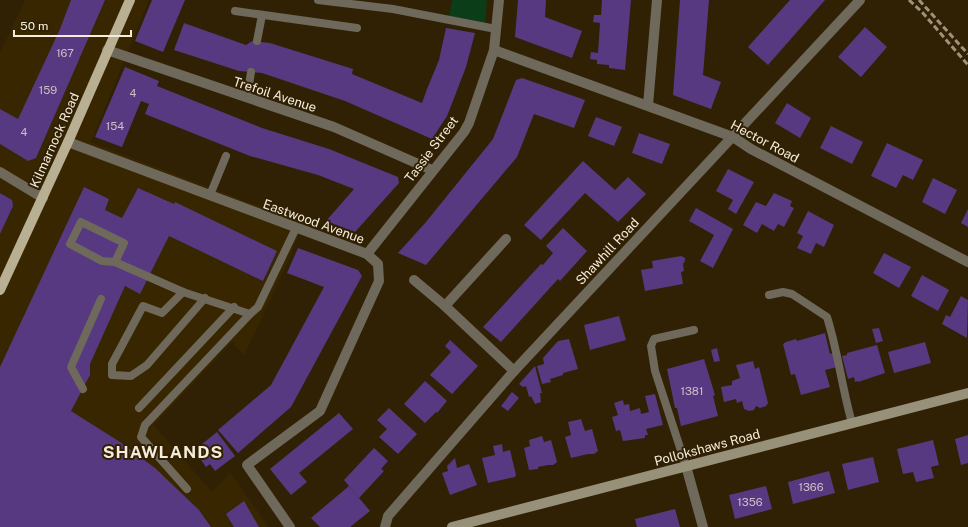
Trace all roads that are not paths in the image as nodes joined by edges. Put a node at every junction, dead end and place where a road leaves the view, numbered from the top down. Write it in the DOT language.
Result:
graph roads {
  1 [pos="130,0"];
  2 [pos="318,0"];
  3 [pos="499,0"];
  4 [pos="657,0"];
  5 [pos="859,1"];
  6 [pos="235,11"];
  7 [pos="262,15"];
  8 [pos="357,28"];
  9 [pos="496,29"];
  10 [pos="257,41"];
  11 [pos="107,50"];
  12 [pos="494,50"];
  13 [pos="251,72"];
  14 [pos="247,98"];
  15 [pos="648,105"];
  16 [pos="733,137"];
  17 [pos="68,142"];
  18 [pos="226,156"];
  19 [pos="432,170"];
  20 [pos="0,172"];
  21 [pos="210,195"];
  22 [pos="43,198"];
  23 [pos="296,228"];
  24 [pos="506,239"];
  25 [pos="367,254"];
  26 [pos="115,262"];
  27 [pos="968,262"];
  28 [pos="414,280"];
  29 [pos="0,290"];
  30 [pos="183,292"];
  31 [pos="769,294"];
  32 [pos="205,298"];
  33 [pos="101,299"];
  34 [pos="445,306"];
  35 [pos="234,307"];
  36 [pos="250,314"];
  37 [pos="694,330"];
  38 [pos="514,371"];
  39 [pos="83,389"];
  40 [pos="968,393"];
  41 [pos="139,408"];
  42 [pos="852,422"];
  43 [pos="686,466"];
  44 [pos="187,489"];
  45 [pos="290,527"];
  46 [pos="385,527"];
  47 [pos="452,527"];
  48 [pos="703,527"];
  1 -- 11 [label="main road, Kilmarnock Road"];
  2 -- 9 [label="lane"];
  3 -- 9 [label="street, Tassie Street"];
  4 -- 15 [label="street"];
  5 -- 16 [label="street, Shawhill Road"];
  6 -- 7 [label="lane"];
  7 -- 8 [label="lane"];
  7 -- 10 [label="lane"];
  9 -- 12 [label="street, Tassie Street"];
  11 -- 14 [label="street, Trefoil Avenue"];
  11 -- 17 [label="main road, Kilmarnock Road"];
  12 -- 15 [label="street, Hector Road"];
  12 -- 19 [label="street, Tassie Street"];
  13 -- 14 [label="lane"];
  14 -- 19 [label="street, Trefoil Avenue"];
  15 -- 16 [label="street, Hector Road"];
  16 -- 27 [label="street, Hector Road"];
  16 -- 38 [label="street, Shawhill Road"];
  17 -- 21 [label="street, Eastwood Avenue"];
  17 -- 22 [label="main road, Kilmarnock Road"];
  18 -- 21 [label="lane"];
  19 -- 25 [label="street, Tassie Street"];
  20 -- 22 [label="street"];
  21 -- 23 [label="street, Eastwood Avenue"];
  22 -- 29 [label="main road, Kilmarnock Road"];
  23 -- 25 [label="street, Eastwood Avenue"];
  23 -- 36 [label="lane"];
  24 -- 34 [label="street"];
  25 -- 45 [label="street, Eastwood Avenue"];
  26 -- 26 [label="lane"];
  26 -- 30 [label="lane"];
  28 -- 34 [label="street"];
  30 -- 32 [label="lane"];
  30 -- 32 [label="lane"];
  31 -- 42 [label="lane"];
  32 -- 35 [label="lane"];
  33 -- 39 [label="lane"];
  34 -- 38 [label="street"];
  35 -- 36 [label="lane"];
  35 -- 41 [label="lane"];
  36 -- 44 [label="lane"];
  37 -- 43 [label="lane"];
  38 -- 46 [label="street, Shawhill Road"];
  40 -- 42 [label="street, Pollokshaws Road"];
  42 -- 43 [label="street, Pollokshaws Road"];
  43 -- 47 [label="street, Pollokshaws Road"];
  43 -- 48 [label="street"];
}
